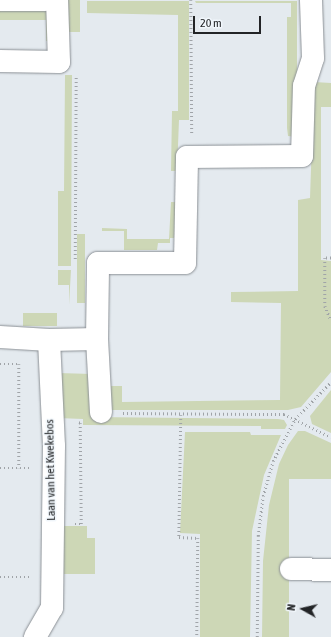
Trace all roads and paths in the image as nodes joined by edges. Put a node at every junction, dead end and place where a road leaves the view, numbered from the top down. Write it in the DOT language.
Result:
graph roads {
  1 [pos="0,0"];
  2 [pos="46,0"];
  3 [pos="57,0"];
  4 [pos="191,0"];
  5 [pos="311,0"];
  6 [pos="0,60"];
  7 [pos="59,62"];
  8 [pos="193,156"];
  9 [pos="331,258"];
  10 [pos="75,261"];
  11 [pos="331,320"];
  12 [pos="0,337"];
  13 [pos="97,339"];
  14 [pos="49,340"];
  15 [pos="0,364"];
  16 [pos="331,382"];
  17 [pos="101,412"];
  18 [pos="181,414"];
  19 [pos="295,419"];
  20 [pos="331,437"];
  21 [pos="0,468"];
  22 [pos="20,468"];
  23 [pos="53,468"];
  24 [pos="291,569"];
  25 [pos="331,570"];
  26 [pos="0,577"];
  27 [pos="52,577"];
  28 [pos="35,637"];
  29 [pos="197,637"];
  30 [pos="257,637"];
  1 -- 2 [label="street"];
  3 -- 7 [label="street"];
  4 -- 8 [label="path"];
  5 -- 8 [label="street"];
  6 -- 7 [label="street"];
  7 -- 10 [label="path"];
  8 -- 13 [label="street"];
  9 -- 11 [label="path"];
  12 -- 14 [label="street"];
  13 -- 14 [label="street"];
  13 -- 17 [label="street"];
  14 -- 23 [label="street, Laan van het Kwekebos"];
  15 -- 22 [label="path"];
  16 -- 19 [label="path"];
  17 -- 18 [label="path"];
  18 -- 19 [label="path"];
  18 -- 29 [label="path"];
  19 -- 20 [label="path"];
  19 -- 30 [label="path"];
  21 -- 22 [label="path"];
  22 -- 23 [label="path"];
  23 -- 27 [label="street, Laan van het Kwekebos"];
  24 -- 25 [label="street"];
  26 -- 27 [label="path"];
  27 -- 28 [label="street, Laan van het Kwekebos"];
}
